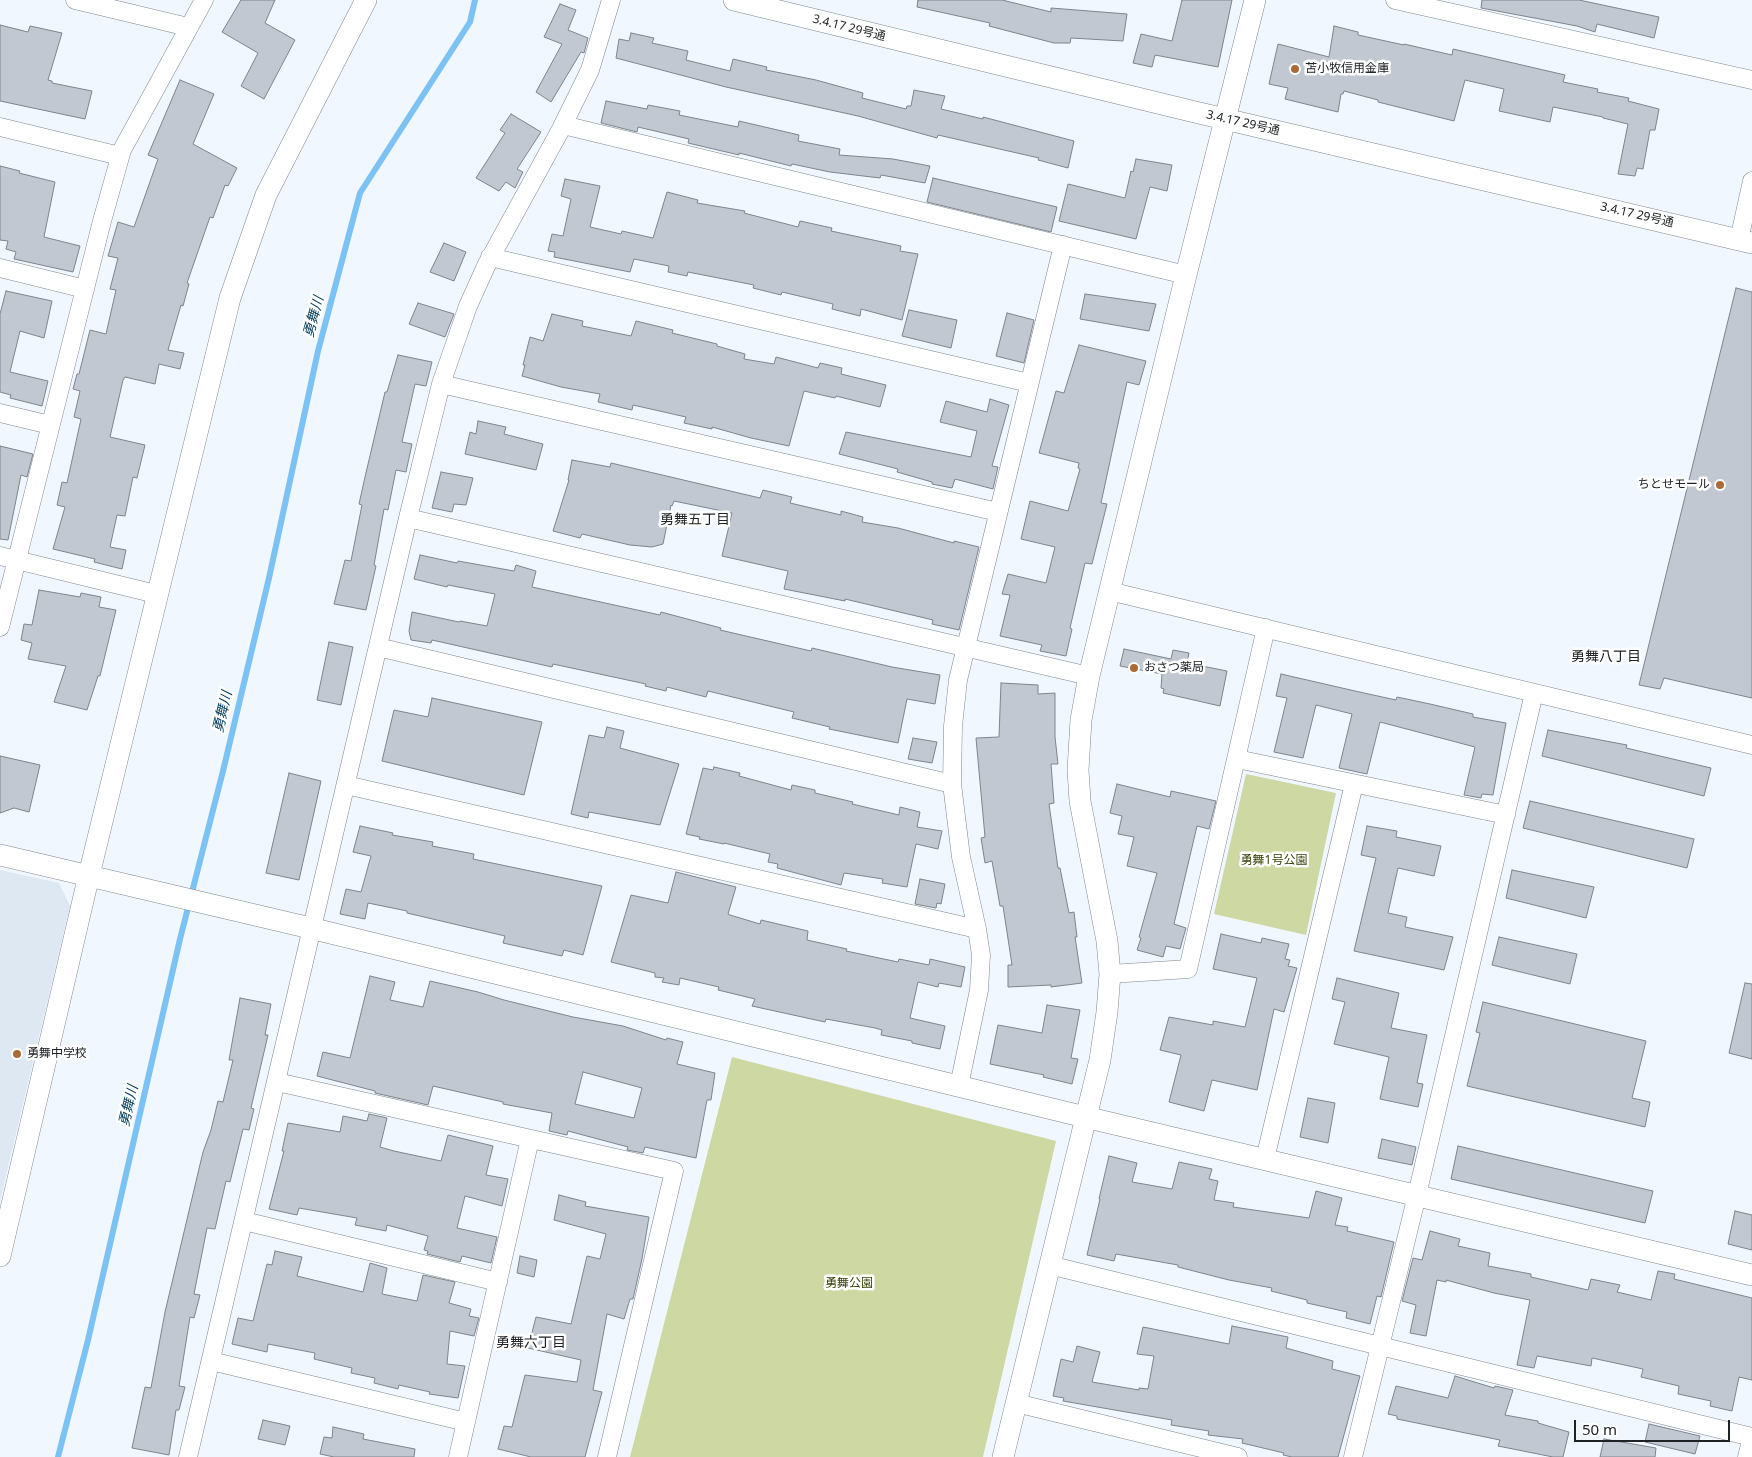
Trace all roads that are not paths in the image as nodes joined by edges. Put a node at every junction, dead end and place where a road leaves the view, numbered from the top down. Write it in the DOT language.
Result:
graph roads {
  1 [pos="75,0"];
  2 [pos="204,0"];
  3 [pos="366,0"];
  4 [pos="611,0"];
  5 [pos="734,0"];
  6 [pos="1255,0"];
  7 [pos="1405,1"];
  8 [pos="188,27"];
  9 [pos="1752,80"];
  10 [pos="1226,118"];
  11 [pos="563,125"];
  12 [pos="0,127"];
  13 [pos="120,156"];
  14 [pos="1752,181"];
  15 [pos="1746,241"];
  16 [pos="1063,245"];
  17 [pos="490,257"];
  18 [pos="0,268"];
  19 [pos="1186,275"];
  20 [pos="84,289"];
  21 [pos="1029,383"];
  22 [pos="441,384"];
  23 [pos="0,413"];
  24 [pos="50,425"];
  25 [pos="998,512"];
  26 [pos="408,518"];
  27 [pos="8,558"];
  28 [pos="1109,590"];
  29 [pos="156,594"];
  30 [pos="0,627"];
  31 [pos="1266,628"];
  32 [pos="966,647"];
  33 [pos="378,648"];
  34 [pos="1089,676"];
  35 [pos="1534,693"];
  36 [pos="1752,745"];
  37 [pos="1236,759"];
  38 [pos="952,784"];
  39 [pos="1354,784"];
  40 [pos="346,785"];
  41 [pos="1506,815"];
  42 [pos="0,855"];
  43 [pos="98,878"];
  44 [pos="313,928"];
  45 [pos="977,930"];
  46 [pos="1110,974"];
  47 [pos="277,1082"];
  48 [pos="958,1086"];
  49 [pos="1085,1117"];
  50 [pos="530,1139"];
  51 [pos="1265,1159"];
  52 [pos="1417,1195"];
  53 [pos="244,1221"];
  54 [pos="0,1256"];
  55 [pos="1049,1265"];
  56 [pos="1752,1275"];
  57 [pos="498,1282"];
  58 [pos="1380,1347"];
  59 [pos="211,1361"];
  60 [pos="1016,1403"];
  61 [pos="466,1422"];
  62 [pos="1752,1437"];
  63 [pos="188,1457"];
  64 [pos="458,1457"];
  65 [pos="608,1457"];
  66 [pos="1003,1457"];
  67 [pos="1238,1457"];
  68 [pos="1353,1457"];
  69 [pos="1747,1457"];
  1 -- 8 [label="street"];
  2 -- 8 [label="street"];
  3 -- 29 [label="street"];
  4 -- 11 [label="street"];
  5 -- 10 [label="street, 3.4.17 29号通"];
  6 -- 10 [label="street"];
  7 -- 9 [label="street"];
  8 -- 13 [label="street"];
  10 -- 15 [label="street, 3.4.17 29号通"];
  10 -- 19 [label="street"];
  11 -- 16 [label="street"];
  11 -- 17 [label="street"];
  12 -- 13 [label="street"];
  13 -- 20 [label="street"];
  14 -- 15 [label="street"];
  16 -- 19 [label="street"];
  16 -- 21 [label="street"];
  17 -- 21 [label="street"];
  17 -- 22 [label="street"];
  18 -- 20 [label="street"];
  19 -- 28 [label="street"];
  20 -- 24 [label="street"];
  21 -- 25 [label="street"];
  22 -- 25 [label="street"];
  22 -- 26 [label="street"];
  23 -- 24 [label="street"];
  24 -- 27 [label="street"];
  25 -- 32 [label="street"];
  26 -- 32 [label="street"];
  26 -- 33 [label="street"];
  27 -- 29 [label="street"];
  27 -- 30 [label="street"];
  28 -- 31 [label="street"];
  28 -- 34 [label="street"];
  29 -- 43 [label="street"];
  31 -- 35 [label="street"];
  31 -- 37 [label="street"];
  32 -- 34 [label="street"];
  32 -- 38 [label="street"];
  33 -- 38 [label="street"];
  33 -- 40 [label="street"];
  34 -- 46 [label="street"];
  35 -- 36 [label="street"];
  35 -- 41 [label="street"];
  37 -- 39 [label="street"];
  37 -- 46 [label="street"];
  38 -- 45 [label="street"];
  39 -- 41 [label="street"];
  39 -- 51 [label="street"];
  40 -- 44 [label="street"];
  40 -- 45 [label="street"];
  41 -- 52 [label="street"];
  42 -- 43 [label="street"];
  43 -- 44 [label="street"];
  43 -- 54 [label="street"];
  44 -- 47 [label="street"];
  44 -- 48 [label="street"];
  45 -- 48 [label="street"];
  46 -- 49 [label="street"];
  47 -- 50 [label="street"];
  47 -- 53 [label="street"];
  48 -- 49 [label="street"];
  49 -- 51 [label="street"];
  49 -- 55 [label="street"];
  50 -- 57 [label="street"];
  50 -- 65 [label="street"];
  51 -- 52 [label="street"];
  52 -- 56 [label="street"];
  52 -- 58 [label="street"];
  53 -- 57 [label="street"];
  53 -- 59 [label="street"];
  55 -- 58 [label="street"];
  55 -- 60 [label="street"];
  57 -- 61 [label="street"];
  58 -- 62 [label="street"];
  58 -- 68 [label="street"];
  59 -- 61 [label="street"];
  59 -- 63 [label="street"];
  60 -- 66 [label="street"];
  60 -- 67 [label="street"];
  61 -- 64 [label="street"];
  62 -- 69 [label="street"];
}
